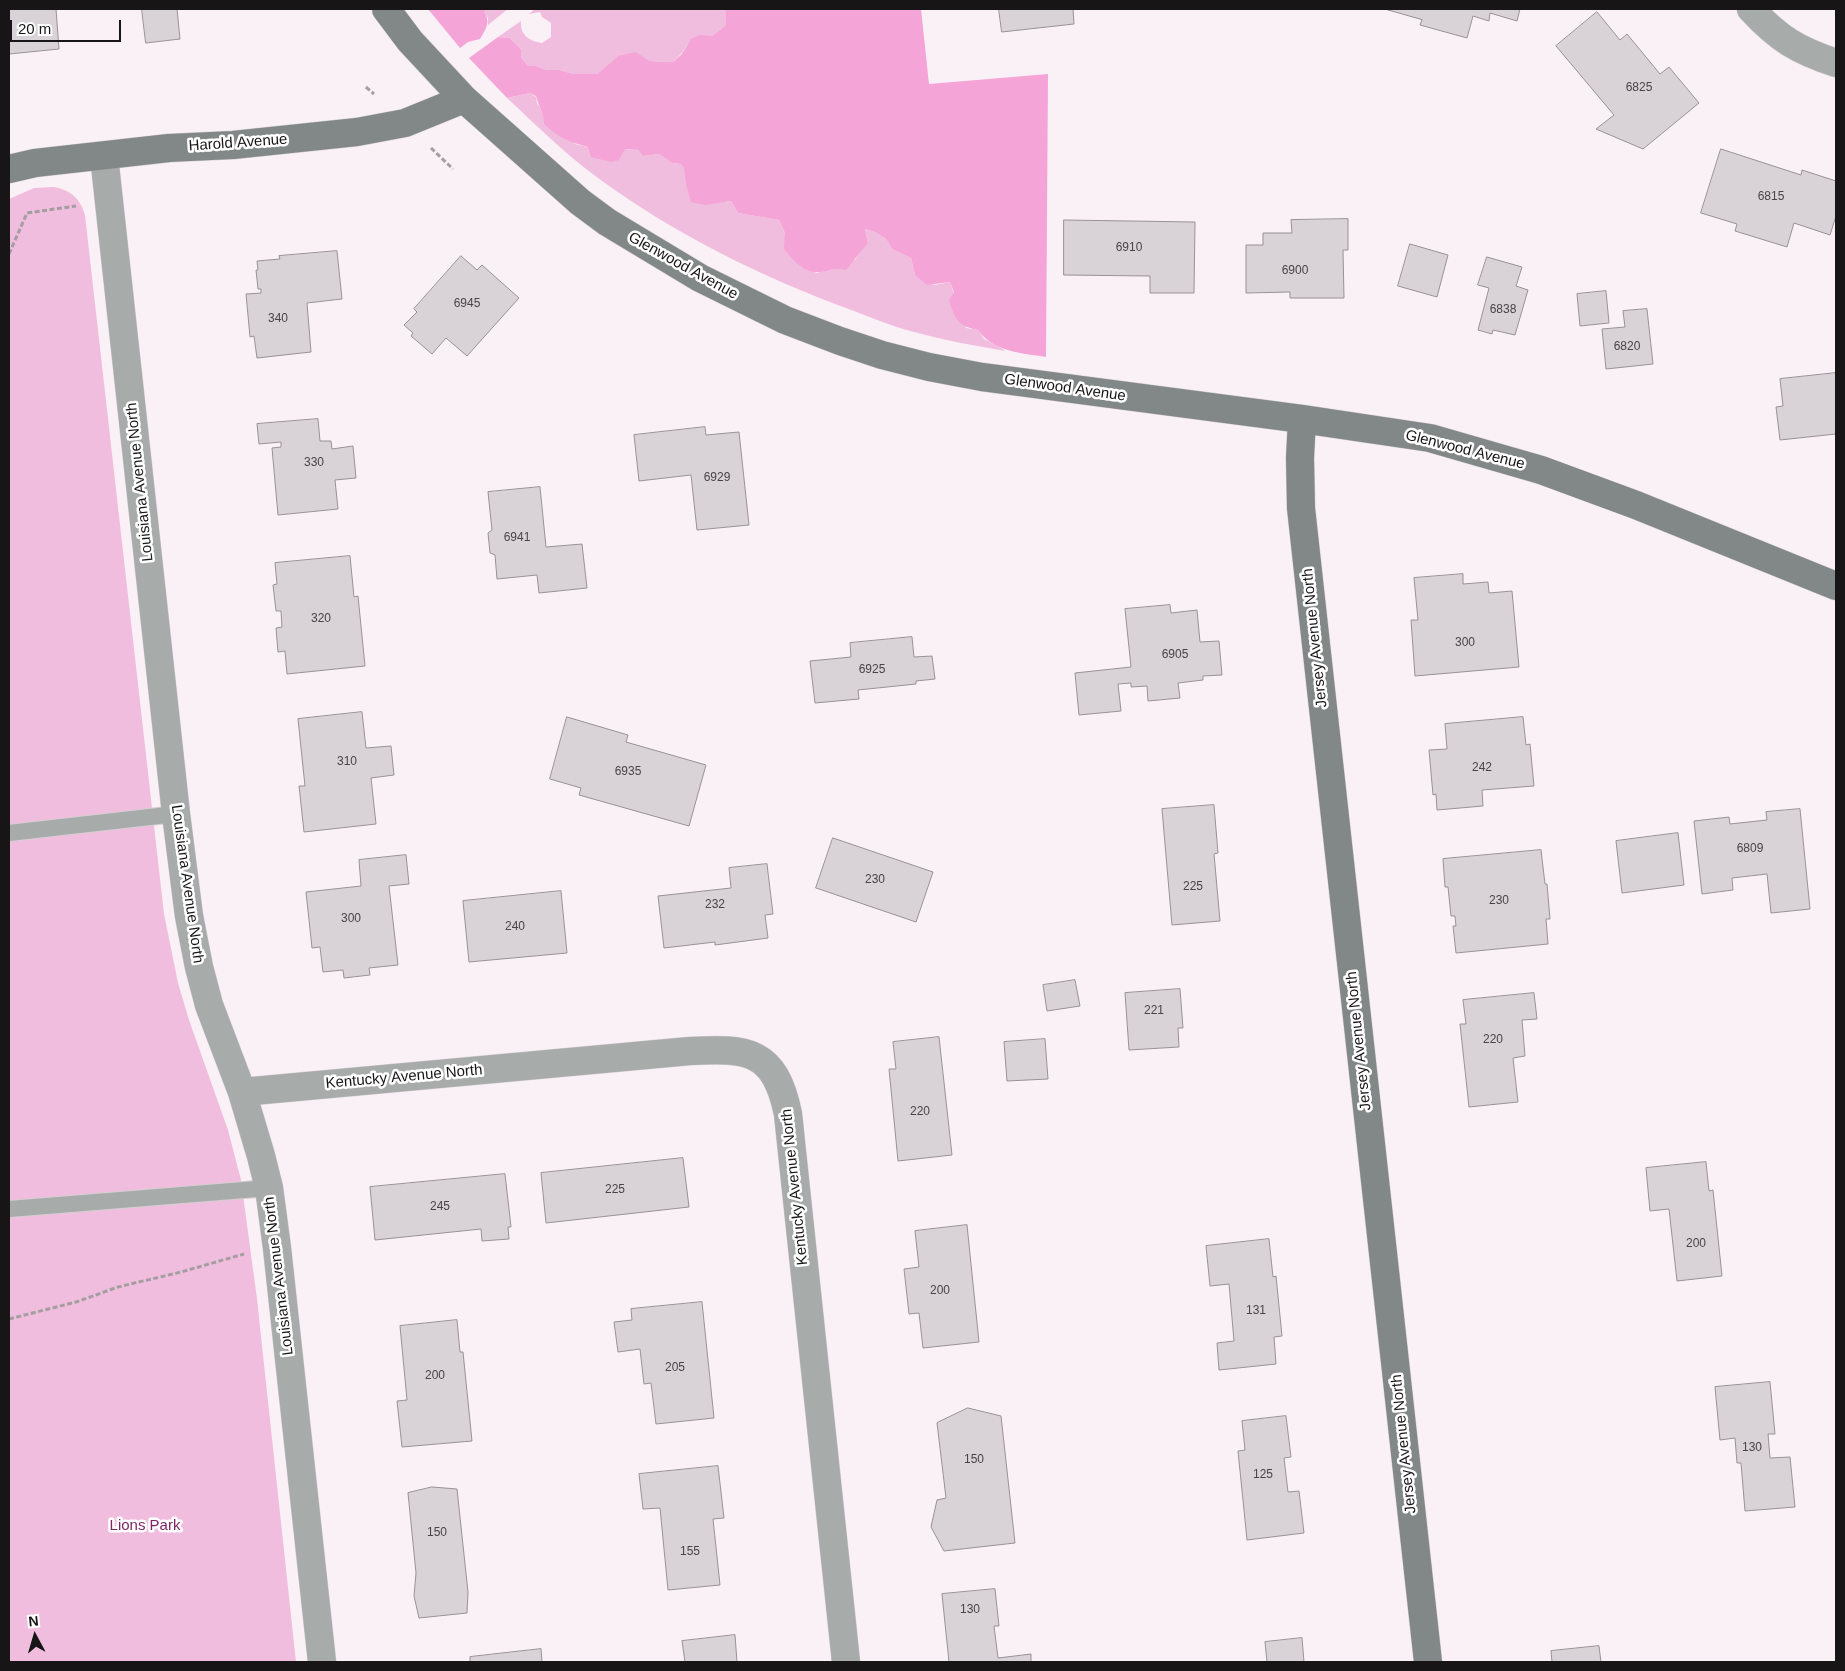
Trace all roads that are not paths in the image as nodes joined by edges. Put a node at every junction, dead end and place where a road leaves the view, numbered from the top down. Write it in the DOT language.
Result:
graph roads {
  1 [pos="386,9"];
  2 [pos="1750,9"];
  3 [pos="1836,63"];
  4 [pos="464,99"];
  5 [pos="104,156"];
  6 [pos="9,169"];
  7 [pos="1302,419"];
  8 [pos="1836,586"];
  9 [pos="176,814"];
  10 [pos="9,833"];
  11 [pos="242,1092"];
  12 [pos="269,1188"];
  13 [pos="9,1209"];
  14 [pos="322,1662"];
  15 [pos="846,1662"];
  16 [pos="1428,1662"];
  1 -- 4 [label="street, Glenwood Avenue"];
  2 -- 3 [label="street"];
  4 -- 5 [label="street, Harold Avenue"];
  4 -- 7 [label="street, Glenwood Avenue"];
  5 -- 6 [label="street, Harold Avenue"];
  5 -- 9 [label="street, Louisiana Avenue North"];
  7 -- 8 [label="street, Glenwood Avenue"];
  7 -- 16 [label="street, Jersey Avenue North"];
  9 -- 10 [label="lane"];
  9 -- 11 [label="street, Louisiana Avenue North"];
  11 -- 12 [label="street, Louisiana Avenue North"];
  11 -- 15 [label="street, Kentucky Avenue North"];
  12 -- 13 [label="lane"];
  12 -- 14 [label="street, Louisiana Avenue North"];
}
